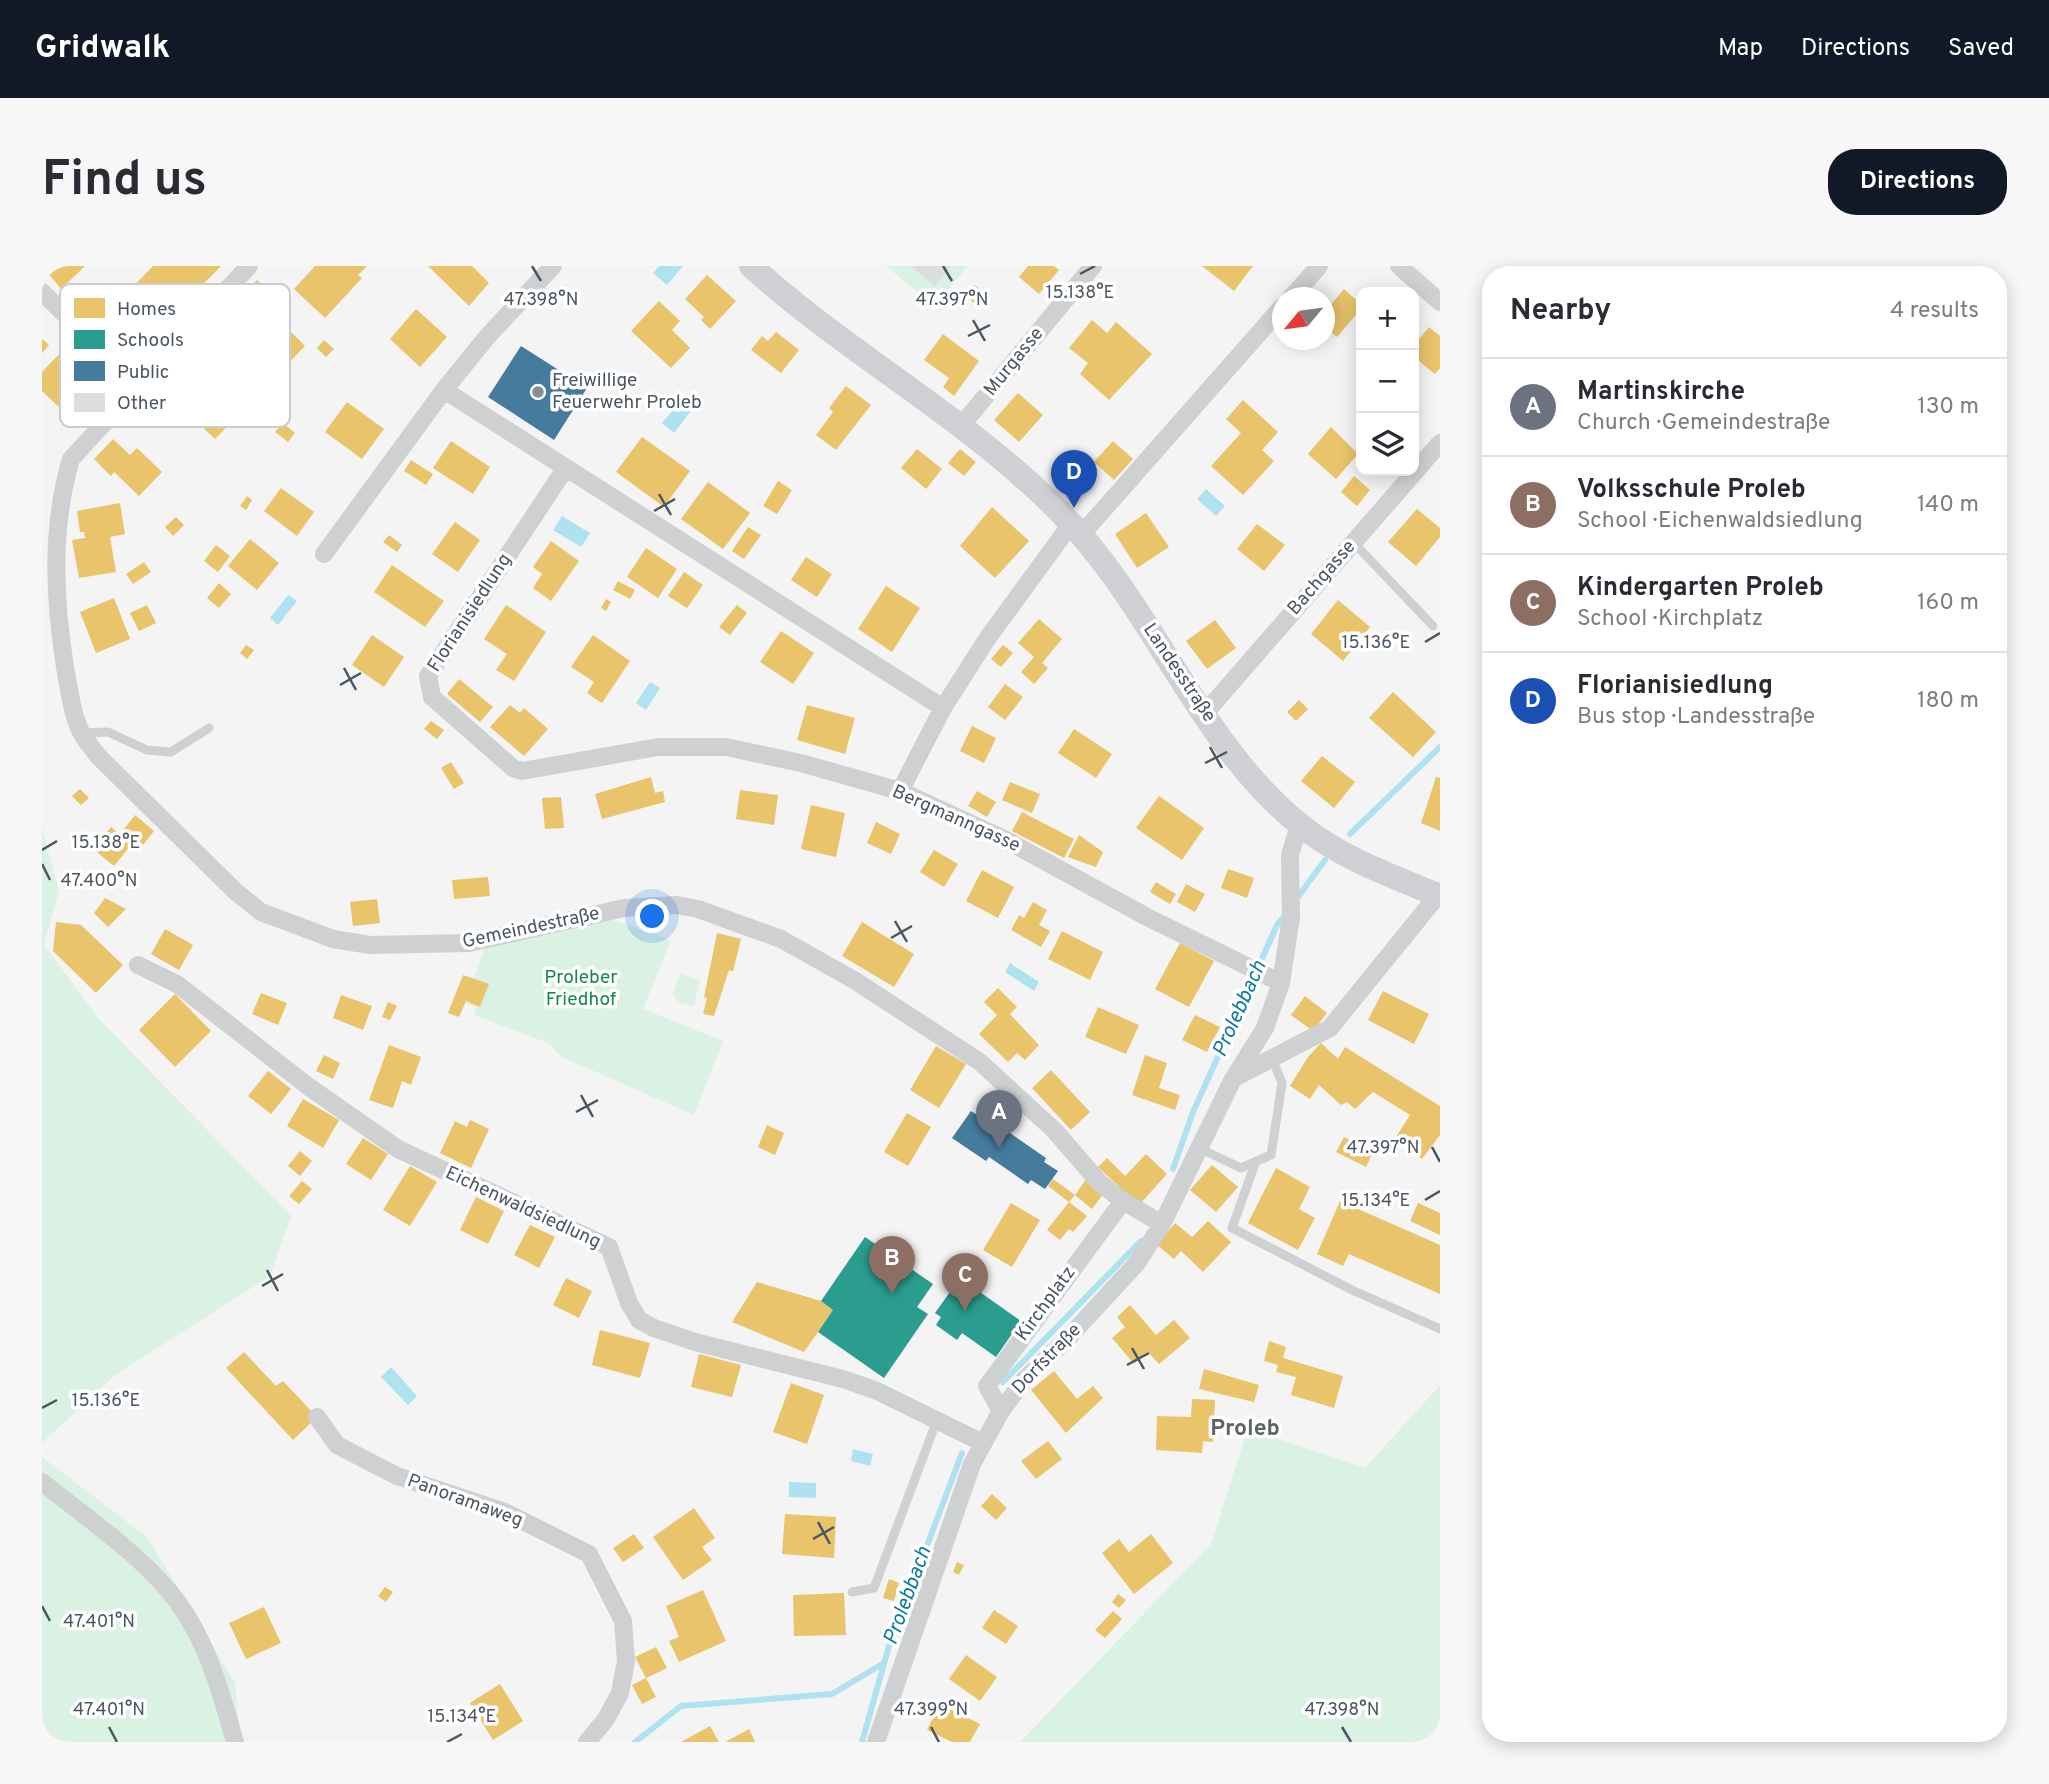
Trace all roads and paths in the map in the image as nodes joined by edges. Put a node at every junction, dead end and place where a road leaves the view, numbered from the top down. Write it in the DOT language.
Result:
graph roads {
  1 [pos="249,266"];
  2 [pos="553,266"];
  3 [pos="751,266"];
  4 [pos="1093,266"];
  5 [pos="1319,266"];
  6 [pos="1399,266"];
  7 [pos="232,284"];
  8 [pos="1301,287"];
  9 [pos="42,292"];
  10 [pos="1440,302"];
  11 [pos="60,310"];
  12 [pos="1272,319"];
  13 [pos="444,390"];
  14 [pos="961,426"];
  15 [pos="100,427"];
  16 [pos="1440,443"];
  17 [pos="565,469"];
  18 [pos="1076,529"];
  19 [pos="1353,542"];
  20 [pos="324,554"];
  21 [pos="1433,626"];
  22 [pos="943,708"];
  23 [pos="1205,713"];
  24 [pos="209,728"];
  25 [pos="81,733"];
  26 [pos="522,771"];
  27 [pos="900,791"];
  28 [pos="1300,825"];
  29 [pos="1439,896"];
  30 [pos="138,965"];
  31 [pos="1281,983"];
  32 [pos="1272,1058"];
  33 [pos="1233,1079"];
  34 [pos="1199,1148"];
  35 [pos="1256,1161"];
  36 [pos="1123,1201"];
  37 [pos="1156,1220"];
  38 [pos="1440,1329"];
  39 [pos="1001,1411"];
  40 [pos="317,1417"];
  41 [pos="937,1420"];
  42 [pos="983,1443"];
  43 [pos="42,1482"];
  44 [pos="852,1592"];
  45 [pos="235,1742"];
  46 [pos="587,1742"];
  47 [pos="876,1742"];
  1 -- 7 [label="street, Gemeindestraße"];
  2 -- 13 [label="street"];
  3 -- 14 [label="main road, Landesstraße"];
  4 -- 14 [label="street, Murgasse"];
  5 -- 8 [label="street"];
  6 -- 10 [label="street"];
  9 -- 11 [label="street"];
  12 -- 18 [label="street"];
  13 -- 17 [label="street"];
  13 -- 20 [label="street"];
  14 -- 18 [label="main road, Landesstraße"];
  15 -- 25 [label="street, Gemeindestraße"];
  16 -- 19 [label="street, Bachgasse"];
  17 -- 22 [label="street"];
  17 -- 26 [label="street, Florianisiedlung"];
  18 -- 22 [label="street"];
  18 -- 23 [label="main road, Landesstraße"];
  19 -- 21 [label="lane"];
  19 -- 23 [label="street, Bachgasse"];
  22 -- 27 [label="street"];
  23 -- 28 [label="main road, Landesstraße"];
  24 -- 25 [label="lane"];
  25 -- 36 [label="street, Gemeindestraße"];
  26 -- 27 [label="street, Bergmanngasse"];
  27 -- 31 [label="street, Bergmanngasse"];
  28 -- 29 [label="main road, Landesstraße"];
  28 -- 31 [label="street, Dorfstraße"];
  29 -- 32 [label="street"];
  30 -- 41 [label="street, Eichenwaldsiedlung"];
  31 -- 33 [label="street, Dorfstraße"];
  32 -- 33 [label="street"];
  32 -- 35 [label="lane"];
  33 -- 34 [label="street, Dorfstraße"];
  34 -- 35 [label="lane"];
  34 -- 37 [label="street, Dorfstraße"];
  35 -- 38 [label="lane"];
  36 -- 37 [label="street, Gemeindestraße"];
  36 -- 39 [label="street, Kirchplatz"];
  37 -- 39 [label="street, Dorfstraße"];
  39 -- 42 [label="street, Dorfstraße"];
  40 -- 46 [label="street, Panoramaweg"];
  41 -- 42 [label="street, Eichenwaldsiedlung"];
  41 -- 44 [label="lane"];
  42 -- 47 [label="street, Dorfstraße"];
  43 -- 45 [label="street"];
}
